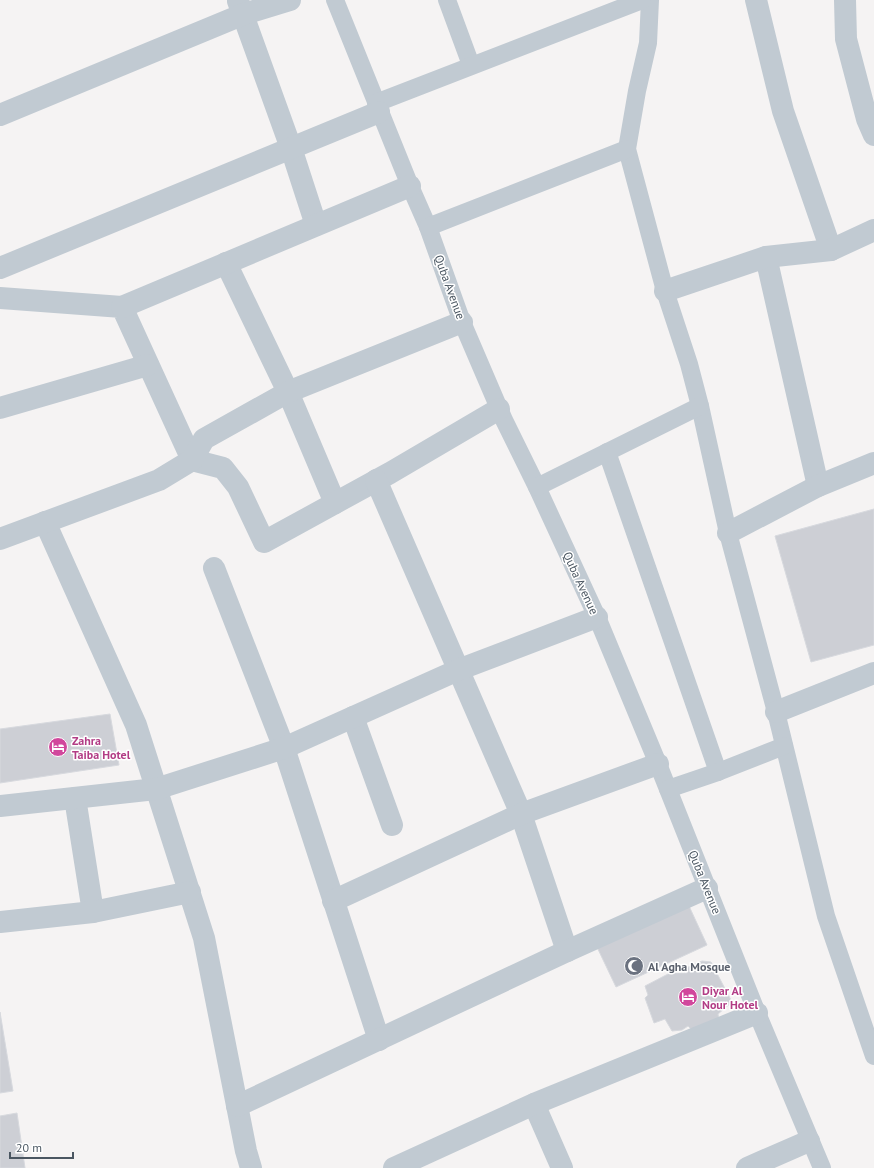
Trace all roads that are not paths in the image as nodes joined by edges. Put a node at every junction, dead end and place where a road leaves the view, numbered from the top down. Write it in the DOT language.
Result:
graph roads {
  1 [pos="290,0"];
  2 [pos="335,0"];
  3 [pos="447,0"];
  4 [pos="642,0"];
  5 [pos="650,0"];
  6 [pos="756,0"];
  7 [pos="845,0"];
  8 [pos="241,7"];
  9 [pos="471,65"];
  10 [pos="866,86"];
  11 [pos="378,107"];
  12 [pos="0,115"];
  13 [pos="874,135"];
  14 [pos="291,148"];
  15 [pos="626,149"];
  16 [pos="410,186"];
  17 [pos="316,225"];
  18 [pos="428,227"];
  19 [pos="874,230"];
  20 [pos="831,250"];
  21 [pos="766,257"];
  22 [pos="226,263"];
  23 [pos="0,268"];
  24 [pos="665,291"];
  25 [pos="0,298"];
  26 [pos="122,307"];
  27 [pos="462,322"];
  28 [pos="148,364"];
  29 [pos="288,392"];
  30 [pos="700,406"];
  31 [pos="0,408"];
  32 [pos="499,409"];
  33 [pos="607,452"];
  34 [pos="192,460"];
  35 [pos="874,463"];
  36 [pos="376,480"];
  37 [pos="818,486"];
  38 [pos="537,487"];
  39 [pos="335,503"];
  40 [pos="45,522"];
  41 [pos="728,533"];
  42 [pos="0,539"];
  43 [pos="214,568"];
  44 [pos="597,617"];
  45 [pos="458,670"];
  46 [pos="874,673"];
  47 [pos="776,712"];
  48 [pos="353,717"];
  49 [pos="784,746"];
  50 [pos="284,748"];
  51 [pos="658,764"];
  52 [pos="718,772"];
  53 [pos="156,789"];
  54 [pos="668,789"];
  55 [pos="75,798"];
  56 [pos="0,806"];
  57 [pos="521,814"];
  58 [pos="392,825"];
  59 [pos="707,888"];
  60 [pos="190,892"];
  61 [pos="333,901"];
  62 [pos="93,912"];
  63 [pos="0,922"];
  64 [pos="567,951"];
  65 [pos="757,1013"];
  66 [pos="379,1040"];
  67 [pos="874,1056"];
  68 [pos="534,1104"];
  69 [pos="237,1106"];
  70 [pos="809,1141"];
  71 [pos="251,1168"];
  72 [pos="394,1168"];
  73 [pos="562,1168"];
  74 [pos="747,1168"];
  75 [pos="822,1168"];
  1 -- 8 [label="street"];
  2 -- 11 [label="street, Quba Avenue"];
  3 -- 9 [label="street"];
  4 -- 9 [label="street"];
  5 -- 15 [label="street"];
  6 -- 20 [label="street"];
  7 -- 10 [label="street"];
  8 -- 12 [label="street"];
  8 -- 14 [label="street"];
  9 -- 11 [label="street"];
  10 -- 13 [label="street"];
  11 -- 14 [label="street"];
  11 -- 16 [label="street, Quba Avenue"];
  14 -- 17 [label="street"];
  14 -- 23 [label="street"];
  15 -- 18 [label="street"];
  15 -- 24 [label="street"];
  16 -- 17 [label="street"];
  16 -- 18 [label="street, Quba Avenue"];
  17 -- 22 [label="street"];
  18 -- 27 [label="street, Quba Avenue"];
  19 -- 20 [label="street"];
  20 -- 21 [label="street"];
  21 -- 24 [label="street"];
  21 -- 37 [label="street"];
  22 -- 26 [label="street"];
  22 -- 29 [label="street"];
  24 -- 30 [label="street"];
  25 -- 26 [label="street"];
  26 -- 28 [label="street"];
  27 -- 29 [label="street"];
  27 -- 32 [label="street, Quba Avenue"];
  28 -- 31 [label="street"];
  28 -- 34 [label="street"];
  29 -- 34 [label="street"];
  29 -- 39 [label="street"];
  30 -- 33 [label="street"];
  30 -- 41 [label="street"];
  32 -- 36 [label="street"];
  32 -- 38 [label="street, Quba Avenue"];
  33 -- 38 [label="street"];
  33 -- 52 [label="street"];
  34 -- 39 [label="street"];
  34 -- 40 [label="street"];
  35 -- 37 [label="street"];
  36 -- 39 [label="street"];
  36 -- 45 [label="street"];
  37 -- 41 [label="street"];
  38 -- 44 [label="street, Quba Avenue"];
  40 -- 42 [label="street"];
  40 -- 53 [label="street"];
  41 -- 47 [label="street"];
  43 -- 50 [label="street"];
  44 -- 45 [label="street"];
  44 -- 51 [label="street, Quba Avenue"];
  45 -- 48 [label="street"];
  45 -- 57 [label="street"];
  46 -- 47 [label="street"];
  47 -- 49 [label="street"];
  48 -- 50 [label="street"];
  48 -- 58 [label="street"];
  49 -- 52 [label="street"];
  49 -- 67 [label="street"];
  50 -- 53 [label="street"];
  50 -- 61 [label="street"];
  51 -- 54 [label="street, Quba Avenue"];
  51 -- 57 [label="street"];
  52 -- 54 [label="street"];
  53 -- 55 [label="street"];
  53 -- 60 [label="street"];
  54 -- 59 [label="street, Quba Avenue"];
  55 -- 56 [label="street"];
  55 -- 62 [label="street"];
  57 -- 61 [label="street"];
  57 -- 64 [label="street"];
  59 -- 64 [label="street"];
  59 -- 65 [label="street, Quba Avenue"];
  60 -- 62 [label="street"];
  60 -- 69 [label="street"];
  61 -- 66 [label="street"];
  62 -- 63 [label="street"];
  64 -- 66 [label="street"];
  65 -- 68 [label="street"];
  65 -- 70 [label="street, Quba Avenue"];
  66 -- 69 [label="street"];
  68 -- 72 [label="street"];
  68 -- 73 [label="street"];
  69 -- 71 [label="street"];
  70 -- 74 [label="street"];
  70 -- 75 [label="street, Quba Avenue"];
}
